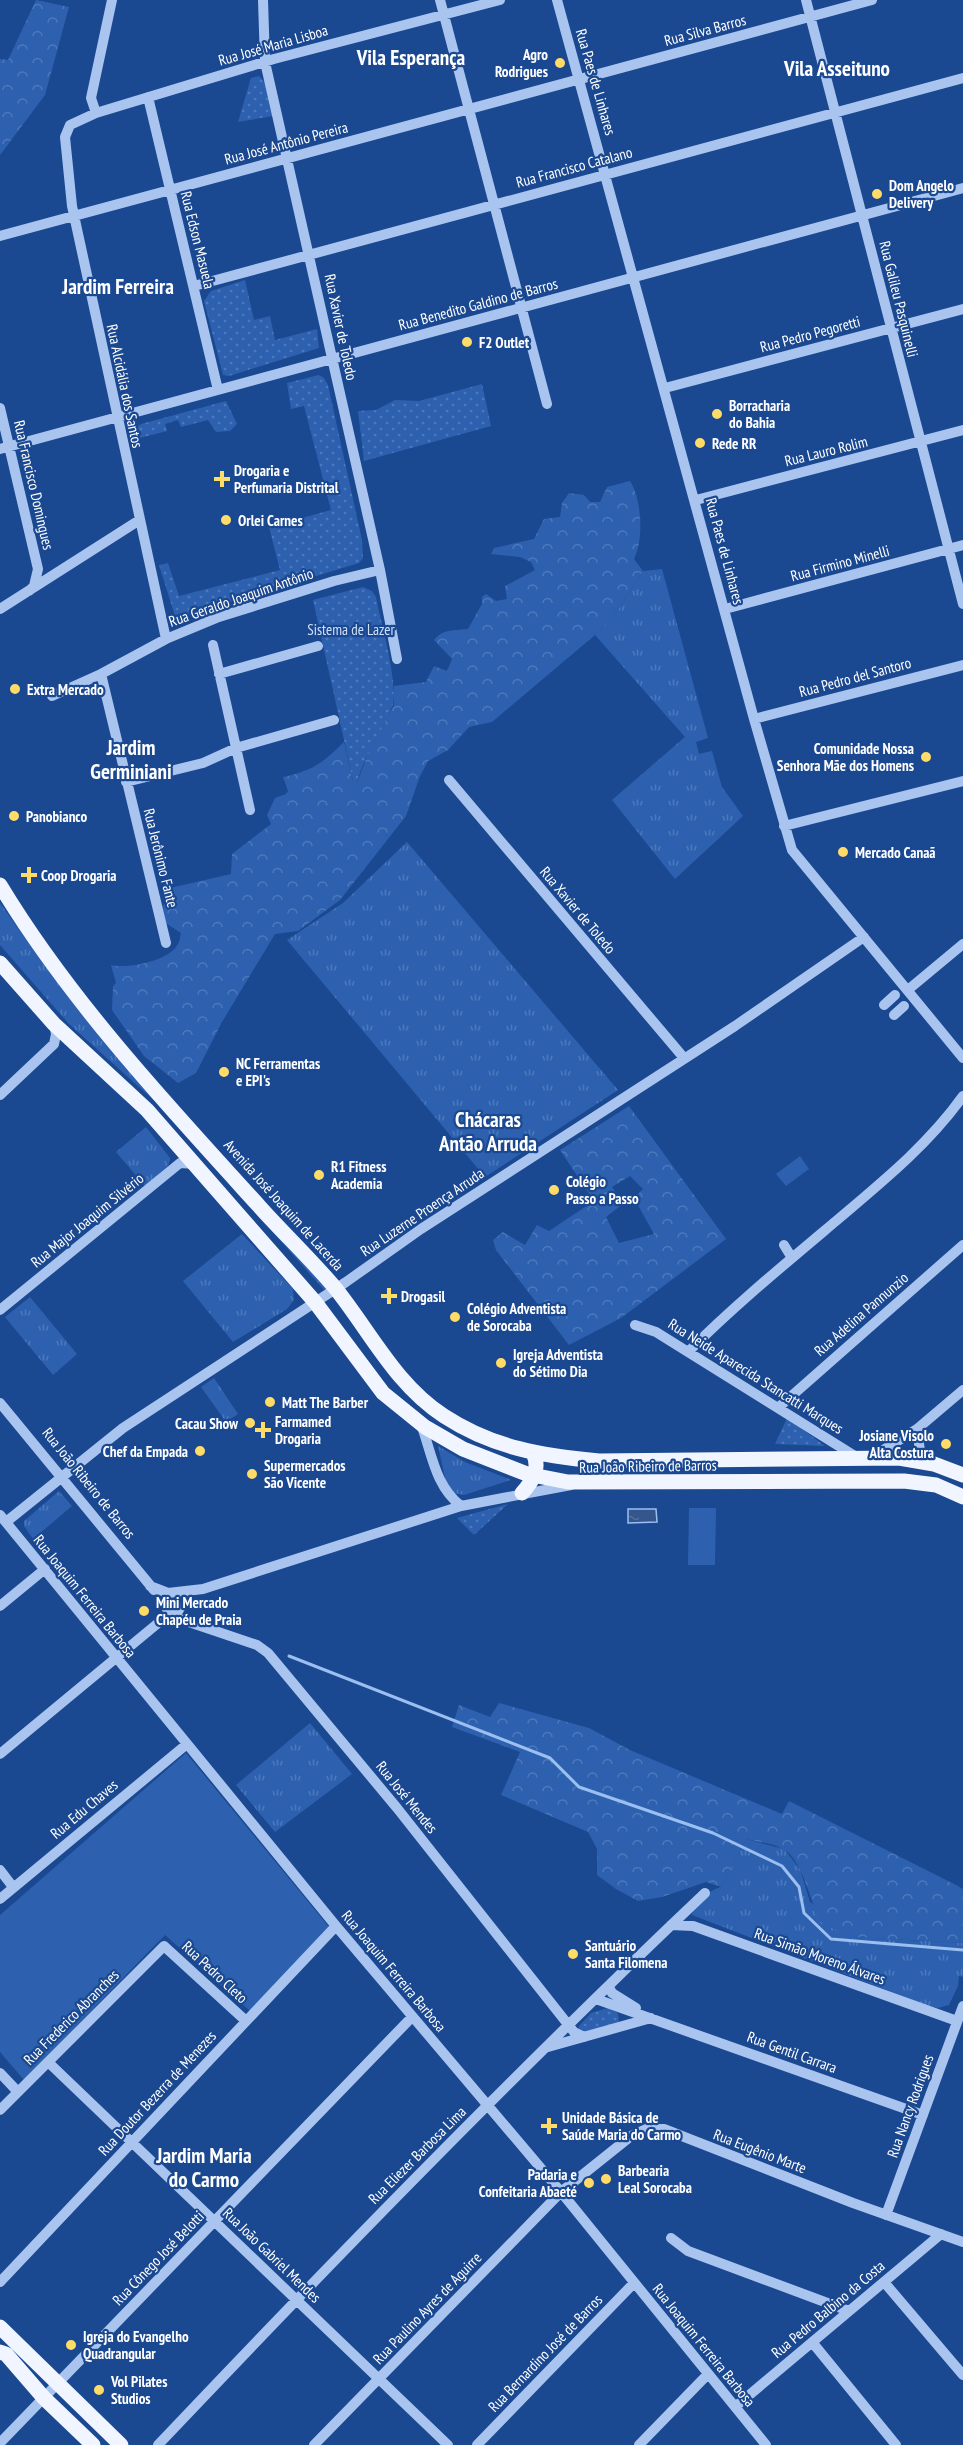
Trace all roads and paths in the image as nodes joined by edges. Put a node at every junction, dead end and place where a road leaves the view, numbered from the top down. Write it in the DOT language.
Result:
graph roads {
  1 [pos="112,0"];
  2 [pos="263,0"];
  3 [pos="440,0"];
  4 [pos="500,0"];
  5 [pos="557,0"];
  6 [pos="806,0"];
  7 [pos="872,0"];
  8 [pos="444,16"];
  9 [pos="810,17"];
  10 [pos="266,62"];
  11 [pos="963,78"];
  12 [pos="579,80"];
  13 [pos="148,97"];
  14 [pos="469,110"];
  15 [pos="96,113"];
  16 [pos="836,113"];
  17 [pos="65,137"];
  18 [pos="289,158"];
  19 [pos="605,174"];
  20 [pos="963,188"];
  21 [pos="170,190"];
  22 [pos="494,205"];
  23 [pos="862,215"];
  24 [pos="74,216"];
  25 [pos="0,236"];
  26 [pos="311,254"];
  27 [pos="635,277"];
  28 [pos="194,286"];
  29 [pos="522,308"];
  30 [pos="963,309"];
  31 [pos="890,328"];
  32 [pos="333,359"];
  33 [pos="665,388"];
  34 [pos="218,390"];
  35 [pos="548,404"];
  36 [pos="0,408"];
  37 [pos="117,417"];
  38 [pos="963,430"];
  39 [pos="920,442"];
  40 [pos="5,448"];
  41 [pos="696,500"];
  42 [pos="138,521"];
  43 [pos="963,545"];
  44 [pos="948,549"];
  45 [pos="38,569"];
  46 [pos="380,570"];
  47 [pos="56,574"];
  48 [pos="29,591"];
  49 [pos="963,604"];
  50 [pos="0,609"];
  51 [pos="725,609"];
  52 [pos="165,639"];
  53 [pos="213,645"];
  54 [pos="318,646"];
  55 [pos="397,659"];
  56 [pos="963,665"];
  57 [pos="101,674"];
  58 [pos="219,674"];
  59 [pos="52,696"];
  60 [pos="754,719"];
  61 [pos="334,720"];
  62 [pos="236,748"];
  63 [pos="449,780"];
  64 [pos="963,781"];
  65 [pos="126,782"];
  66 [pos="250,810"];
  67 [pos="784,826"];
  68 [pos="0,885"];
  69 [pos="864,937"];
  70 [pos="166,943"];
  71 [pos="963,944"];
  72 [pos="0,963"];
  73 [pos="909,989"];
  74 [pos="895,995"];
  75 [pos="884,1005"];
  76 [pos="904,1006"];
  77 [pos="894,1015"];
  78 [pos="54,1024"];
  79 [pos="684,1058"];
  80 [pos="963,1058"];
  81 [pos="0,1095"];
  82 [pos="963,1096"];
  83 [pos="196,1164"];
  84 [pos="784,1245"];
  85 [pos="963,1245"];
  86 [pos="792,1258"];
  87 [pos="336,1288"];
  88 [pos="315,1302"];
  89 [pos="0,1310"];
  90 [pos="635,1325"];
  91 [pos="688,1352"];
  92 [pos="963,1390"];
  93 [pos="0,1402"];
  94 [pos="779,1407"];
  95 [pos="421,1424"];
  96 [pos="917,1429"];
  97 [pos="532,1454"];
  98 [pos="865,1458"];
  99 [pos="599,1461"];
  100 [pos="934,1464"];
  101 [pos="963,1475"];
  102 [pos="60,1476"];
  103 [pos="534,1476"];
  104 [pos="439,1481"];
  105 [pos="586,1483"];
  106 [pos="522,1493"];
  107 [pos="963,1497"];
  108 [pos="461,1506"];
  109 [pos="443,1512"];
  110 [pos="3,1519"];
  111 [pos="45,1569"];
  112 [pos="150,1586"];
  113 [pos="203,1589"];
  114 [pos="0,1606"];
  115 [pos="174,1614"];
  116 [pos="117,1658"];
  117 [pos="187,1744"];
  118 [pos="0,1754"];
  119 [pos="0,1870"];
  120 [pos="14,1887"];
  121 [pos="705,1893"];
  122 [pos="0,1899"];
  123 [pos="671,1925"];
  124 [pos="336,1926"];
  125 [pos="164,1946"];
  126 [pos="609,1986"];
  127 [pos="596,1999"];
  128 [pos="963,2006"];
  129 [pos="412,2017"];
  130 [pos="651,2018"];
  131 [pos="246,2021"];
  132 [pos="957,2021"];
  133 [pos="569,2025"];
  134 [pos="584,2037"];
  135 [pos="547,2047"];
  136 [pos="48,2062"];
  137 [pos="0,2073"];
  138 [pos="18,2092"];
  139 [pos="488,2105"];
  140 [pos="0,2110"];
  141 [pos="923,2115"];
  142 [pos="132,2142"];
  143 [pos="561,2192"];
  144 [pos="886,2215"];
  145 [pos="214,2221"];
  146 [pos="941,2234"];
  147 [pos="671,2238"];
  148 [pos="963,2242"];
  149 [pos="0,2282"];
  150 [pos="884,2282"];
  151 [pos="634,2283"];
  152 [pos="296,2299"];
  153 [pos="849,2311"];
  154 [pos="1,2331"];
  155 [pos="812,2342"];
  156 [pos="0,2352"];
  157 [pos="708,2374"];
  158 [pos="963,2375"];
  159 [pos="379,2379"];
  160 [pos="58,2383"];
  161 [pos="44,2398"];
  162 [pos="735,2407"];
  163 [pos="0,2443"];
  164 [pos="93,2445"];
  165 [pos="121,2445"];
  166 [pos="158,2445"];
  167 [pos="314,2445"];
  168 [pos="448,2445"];
  169 [pos="477,2445"];
  170 [pos="639,2445"];
  171 [pos="766,2445"];
  172 [pos="896,2445"];
  1 -- 15 [label="street"];
  2 -- 10 [label="street, Rua Xavier de Toledo"];
  3 -- 8 [label="street"];
  4 -- 8 [label="street, Rua José Maria Lisboa"];
  5 -- 12 [label="street, Rua Paes de Linhares"];
  6 -- 9 [label="street, Rua Galileu Pasquinelli"];
  7 -- 9 [label="street, Rua Silva Barros"];
  8 -- 10 [label="street, Rua José Maria Lisboa"];
  8 -- 14 [label="street"];
  9 -- 12 [label="street, Rua Silva Barros"];
  9 -- 16 [label="street, Rua Galileu Pasquinelli"];
  10 -- 13 [label="street, Rua José Maria Lisboa"];
  10 -- 18 [label="street, Rua Xavier de Toledo"];
  11 -- 16 [label="street, Rua Francisco Catalano"];
  12 -- 14 [label="street, Rua José Antônio Pereira"];
  12 -- 19 [label="street, Rua Paes de Linhares"];
  13 -- 15 [label="street, Rua José Maria Lisboa"];
  13 -- 21 [label="street, Rua Edson Masuela"];
  14 -- 18 [label="street, Rua José Antônio Pereira"];
  14 -- 22 [label="street"];
  15 -- 17 [label="street, Rua José Maria Lisboa"];
  16 -- 19 [label="street, Rua Francisco Catalano"];
  16 -- 23 [label="street, Rua Galileu Pasquinelli"];
  17 -- 24 [label="street, Rua Alcidália dos Santos"];
  18 -- 21 [label="street, Rua José Antônio Pereira"];
  18 -- 26 [label="street, Rua Xavier de Toledo"];
  19 -- 22 [label="street, Rua Francisco Catalano"];
  19 -- 27 [label="street, Rua Paes de Linhares"];
  20 -- 23 [label="street, Rua Benedito Galdino de Barros"];
  21 -- 24 [label="street, Rua José Antônio Pereira"];
  21 -- 28 [label="street, Rua Edson Masuela"];
  22 -- 26 [label="street, Rua Francisco Catalano"];
  22 -- 29 [label="street"];
  23 -- 27 [label="street, Rua Benedito Galdino de Barros"];
  23 -- 31 [label="street, Rua Galileu Pasquinelli"];
  24 -- 25 [label="street, Rua José Antônio Pereira"];
  24 -- 37 [label="street, Rua Alcidália dos Santos"];
  26 -- 28 [label="street, Rua Francisco Catalano"];
  26 -- 32 [label="street, Rua Xavier de Toledo"];
  27 -- 29 [label="street, Rua Benedito Galdino de Barros"];
  27 -- 33 [label="street, Rua Paes de Linhares"];
  28 -- 34 [label="street, Rua Edson Masuela"];
  29 -- 32 [label="street, Rua Benedito Galdino de Barros"];
  29 -- 35 [label="street"];
  30 -- 31 [label="street, Rua Pedro Pegoretti"];
  31 -- 33 [label="street, Rua Pedro Pegoretti"];
  31 -- 39 [label="street, Rua Galileu Pasquinelli"];
  32 -- 34 [label="street, Rua Benedito Galdino de Barros"];
  32 -- 46 [label="street, Rua Xavier de Toledo"];
  33 -- 41 [label="street, Rua Paes de Linhares"];
  34 -- 37 [label="street, Rua Benedito Galdino de Barros"];
  36 -- 40 [label="street, Rua Francisco Domingues"];
  37 -- 40 [label="street, Rua Benedito Galdino de Barros"];
  37 -- 42 [label="street, Rua Alcidália dos Santos"];
  38 -- 39 [label="street, Rua Lauro Rolim"];
  39 -- 41 [label="street, Rua Lauro Rolim"];
  39 -- 44 [label="street, Rua Galileu Pasquinelli"];
  40 -- 45 [label="street, Rua Francisco Domingues"];
  41 -- 51 [label="street, Rua Paes de Linhares"];
  42 -- 47 [label="street"];
  42 -- 52 [label="street, Rua Alcidália dos Santos"];
  43 -- 44 [label="street, Rua Firmino Minelli"];
  44 -- 49 [label="street, Rua Galileu Pasquinelli"];
  44 -- 51 [label="street, Rua Firmino Minelli"];
  45 -- 47 [label="street, Rua Francisco Domingues"];
  45 -- 48 [label="street, Rua Francisco Domingues"];
  46 -- 52 [label="street, Rua Geraldo Joaquim Antônio"];
  46 -- 55 [label="street, Rua Xavier de Toledo"];
  47 -- 48 [label="street"];
  48 -- 50 [label="street"];
  51 -- 60 [label="street, Rua Paes de Linhares"];
  52 -- 57 [label="street, Rua Geraldo Joaquim Antônio"];
  53 -- 58 [label="street"];
  54 -- 58 [label="street"];
  56 -- 60 [label="street, Rua Pedro del Santoro"];
  57 -- 59 [label="street, Rua Geraldo Joaquim Antônio"];
  57 -- 65 [label="street, Rua Jerônimo Fante"];
  58 -- 62 [label="street"];
  60 -- 67 [label="street, Rua Paes de Linhares"];
  61 -- 62 [label="street"];
  62 -- 65 [label="street"];
  62 -- 66 [label="street"];
  63 -- 79 [label="street, Rua Xavier de Toledo"];
  64 -- 67 [label="street"];
  65 -- 70 [label="street, Rua Jerônimo Fante"];
  67 -- 69 [label="street, Rua Paes de Linhares"];
  68 -- 87 [label="main road, Avenida José Joaquim de Lacerda"];
  69 -- 73 [label="street, Rua Paes de Linhares"];
  69 -- 79 [label="street, Rua Luzerne Proença Arruda"];
  71 -- 73 [label="street"];
  72 -- 78 [label="main road"];
  73 -- 80 [label="street, Rua Paes de Linhares"];
  74 -- 75 [label="street"];
  76 -- 77 [label="street"];
  78 -- 81 [label="street"];
  78 -- 83 [label="main road"];
  79 -- 87 [label="street, Rua Luzerne Proença Arruda"];
  82 -- 86 [label="street"];
  83 -- 88 [label="main road"];
  83 -- 89 [label="street, Rua Major Joaquim Silvério"];
  84 -- 86 [label="street"];
  85 -- 94 [label="street, Rua Adelina Pannunzio"];
  86 -- 91 [label="street"];
  87 -- 88 [label="street, Rua Luzerne Proença Arruda"];
  87 -- 97 [label="main road, Avenida José Joaquim de Lacerda"];
  88 -- 95 [label="main road"];
  88 -- 102 [label="street, Rua Luzerne Proença Arruda"];
  90 -- 91 [label="street, Rua Neide Aparecida Stancatti Marques"];
  91 -- 94 [label="street, Rua Neide Aparecida Stancatti Marques"];
  92 -- 96 [label="street"];
  93 -- 102 [label="street, Rua João Ribeiro de Barros"];
  94 -- 98 [label="street, Rua Neide Aparecida Stancatti Marques"];
  95 -- 103 [label="main road"];
  95 -- 104 [label="street"];
  96 -- 98 [label="street"];
  96 -- 100 [label="street"];
  97 -- 99 [label="main road, Avenida José Joaquim de Lacerda"];
  97 -- 103 [label="main road"];
  98 -- 99 [label="main road, Rua João Ribeiro de Barros"];
  98 -- 100 [label="main road, Rua João Ribeiro de Barros"];
  100 -- 101 [label="main road, Rua João Ribeiro de Barros"];
  102 -- 110 [label="street, Rua Luzerne Proença Arruda"];
  102 -- 112 [label="street, Rua João Ribeiro de Barros"];
  103 -- 105 [label="main road"];
  103 -- 106 [label="main road"];
  104 -- 108 [label="street"];
  104 -- 109 [label="street"];
  105 -- 106 [label="street, Rua João Ribeiro de Barros"];
  105 -- 107 [label="main road, Rua João Ribeiro de Barros"];
  106 -- 108 [label="street, Rua João Ribeiro de Barros"];
  108 -- 109 [label="street, Rua João Ribeiro de Barros"];
  109 -- 113 [label="street, Rua João Ribeiro de Barros"];
  110 -- 111 [label="street, Rua Joaquim Ferreira Barbosa"];
  111 -- 114 [label="street"];
  111 -- 116 [label="street, Rua Joaquim Ferreira Barbosa"];
  112 -- 113 [label="street, Rua João Ribeiro de Barros"];
  112 -- 115 [label="street, Rua João Ribeiro de Barros"];
  113 -- 115 [label="street, Rua João Ribeiro de Barros"];
  115 -- 116 [label="street"];
  115 -- 133 [label="street, Rua José Mendes"];
  116 -- 117 [label="street, Rua Joaquim Ferreira Barbosa"];
  116 -- 118 [label="street"];
  117 -- 120 [label="street, Rua Edu Chaves"];
  117 -- 124 [label="street, Rua Joaquim Ferreira Barbosa"];
  119 -- 120 [label="street"];
  120 -- 122 [label="street, Rua Edu Chaves"];
  121 -- 123 [label="street, Rua Eliezer Barbosa Lima"];
  123 -- 126 [label="street, Rua Eliezer Barbosa Lima"];
  123 -- 132 [label="street, Rua Simão Moreno Álvares"];
  124 -- 129 [label="street, Rua Joaquim Ferreira Barbosa"];
  124 -- 131 [label="street, Rua Doutor Bezerra de Menezes"];
  125 -- 131 [label="street, Rua Pedro Cleto"];
  125 -- 136 [label="street, Rua Frederico Abranches"];
  126 -- 127 [label="street, Rua Eliezer Barbosa Lima"];
  126 -- 130 [label="street, Rua Gentil Carrara"];
  127 -- 130 [label="street, Rua Gentil Carrara"];
  127 -- 133 [label="street, Rua Eliezer Barbosa Lima"];
  128 -- 132 [label="street, Rua Nancy Rodrigues"];
  129 -- 139 [label="street, Rua Joaquim Ferreira Barbosa"];
  129 -- 145 [label="street, Rua Cônego José Belotti"];
  130 -- 134 [label="street"];
  130 -- 141 [label="street, Rua Gentil Carrara"];
  131 -- 142 [label="street, Rua Doutor Bezerra de Menezes"];
  132 -- 141 [label="street, Rua Nancy Rodrigues"];
  133 -- 134 [label="street, Rua José Mendes"];
  133 -- 135 [label="street, Rua Eliezer Barbosa Lima"];
  134 -- 135 [label="street"];
  135 -- 139 [label="street, Rua Eliezer Barbosa Lima"];
  136 -- 138 [label="street, Rua Frederico Abranches"];
  136 -- 142 [label="street, Rua João Gabriel Mendes"];
  137 -- 138 [label="street"];
  138 -- 140 [label="street, Rua Frederico Abranches"];
  139 -- 143 [label="street, Rua Joaquim Ferreira Barbosa"];
  139 -- 152 [label="street, Rua Eliezer Barbosa Lima"];
  141 -- 144 [label="street, Rua Nancy Rodrigues"];
  142 -- 145 [label="street, Rua João Gabriel Mendes"];
  142 -- 149 [label="street, Rua Doutor Bezerra de Menezes"];
  143 -- 144 [label="street, Rua Eugênio Marte"];
  143 -- 151 [label="street, Rua Joaquim Ferreira Barbosa"];
  143 -- 159 [label="street, Rua Paulino Ayres de Aguirre"];
  144 -- 146 [label="street, Rua Eugênio Marte"];
  145 -- 152 [label="street, Rua João Gabriel Mendes"];
  145 -- 160 [label="street, Rua Cônego José Belotti"];
  146 -- 148 [label="street, Rua Eugênio Marte"];
  146 -- 150 [label="street, Rua Pedro Balbino da Costa"];
  147 -- 153 [label="street"];
  150 -- 153 [label="street, Rua Pedro Balbino da Costa"];
  150 -- 158 [label="street"];
  151 -- 157 [label="street, Rua Joaquim Ferreira Barbosa"];
  151 -- 169 [label="street, Rua Bernardino José de Barros"];
  152 -- 159 [label="street, Rua João Gabriel Mendes"];
  152 -- 166 [label="street, Rua Eliezer Barbosa Lima"];
  153 -- 155 [label="street, Rua Pedro Balbino da Costa"];
  154 -- 160 [label="main road"];
  155 -- 162 [label="street, Rua Pedro Balbino da Costa"];
  155 -- 172 [label="street"];
  156 -- 161 [label="main road"];
  157 -- 162 [label="street, Rua Joaquim Ferreira Barbosa"];
  157 -- 170 [label="street"];
  159 -- 167 [label="street, Rua Paulino Ayres de Aguirre"];
  159 -- 168 [label="street, Rua João Gabriel Mendes"];
  160 -- 161 [label="street, Rua Cônego José Belotti"];
  160 -- 165 [label="main road"];
  161 -- 163 [label="street, Rua Cônego José Belotti"];
  161 -- 164 [label="main road"];
  162 -- 171 [label="street, Rua Joaquim Ferreira Barbosa"];
}
